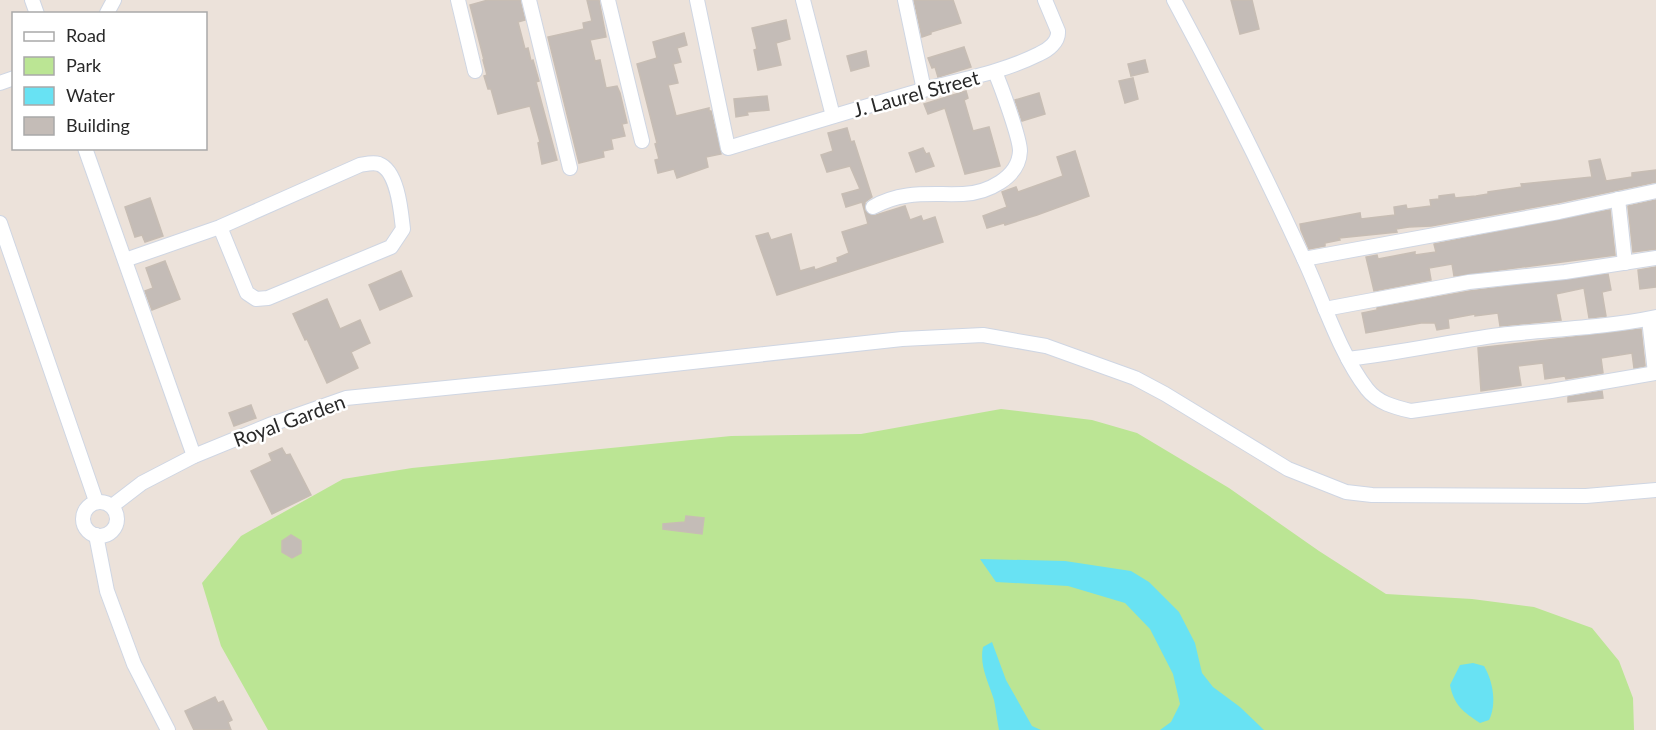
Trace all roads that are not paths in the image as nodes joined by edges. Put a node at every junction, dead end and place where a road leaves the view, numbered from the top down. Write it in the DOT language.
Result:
graph roads {
  1 [pos="458,0"];
  2 [pos="529,0"];
  3 [pos="608,0"];
  4 [pos="697,0"];
  5 [pos="803,0"];
  6 [pos="905,0"];
  7 [pos="1045,0"];
  8 [pos="1174,0"];
  9 [pos="475,71"];
  10 [pos="995,72"];
  11 [pos="924,90"];
  12 [pos="833,116"];
  13 [pos="642,141"];
  14 [pos="86,150"];
  15 [pos="570,168"];
  16 [pos="1656,191"];
  17 [pos="1618,198"];
  18 [pos="873,207"];
  19 [pos="0,223"];
  20 [pos="220,227"];
  21 [pos="1656,258"];
  22 [pos="1304,259"];
  23 [pos="124,260"];
  24 [pos="1625,263"];
  25 [pos="1325,309"];
  26 [pos="1652,318"];
  27 [pos="1348,359"];
  28 [pos="1655,373"];
  29 [pos="194,456"];
  30 [pos="1656,490"];
  31 [pos="96,501"];
  32 [pos="112,506"];
  33 [pos="96,536"];
  34 [pos="168,730"];
  1 -- 9 [label="street"];
  2 -- 15 [label="street"];
  3 -- 13 [label="street"];
  4 -- 12 [label="street, J. Laurel Street"];
  5 -- 12 [label="street"];
  6 -- 11 [label="street"];
  7 -- 10 [label="street, J. Laurel Street"];
  8 -- 22 [label="street"];
  10 -- 11 [label="street, J. Laurel Street"];
  10 -- 18 [label="street"];
  11 -- 12 [label="street, J. Laurel Street"];
  14 -- 23 [label="street"];
  16 -- 17 [label="street"];
  17 -- 22 [label="street"];
  17 -- 24 [label="street"];
  19 -- 31 [label="street"];
  20 -- 20 [label="street"];
  20 -- 23 [label="street"];
  21 -- 24 [label="street"];
  22 -- 25 [label="street"];
  23 -- 29 [label="street"];
  24 -- 25 [label="street"];
  25 -- 27 [label="street"];
  26 -- 27 [label="street"];
  26 -- 28 [label="street"];
  27 -- 28 [label="street"];
  29 -- 30 [label="street, Royal Garden"];
  29 -- 32 [label="street, Royal Garden"];
  31 -- 32 [label="street"];
  31 -- 33 [label="street"];
  32 -- 33 [label="street"];
  33 -- 34 [label="street"];
}
